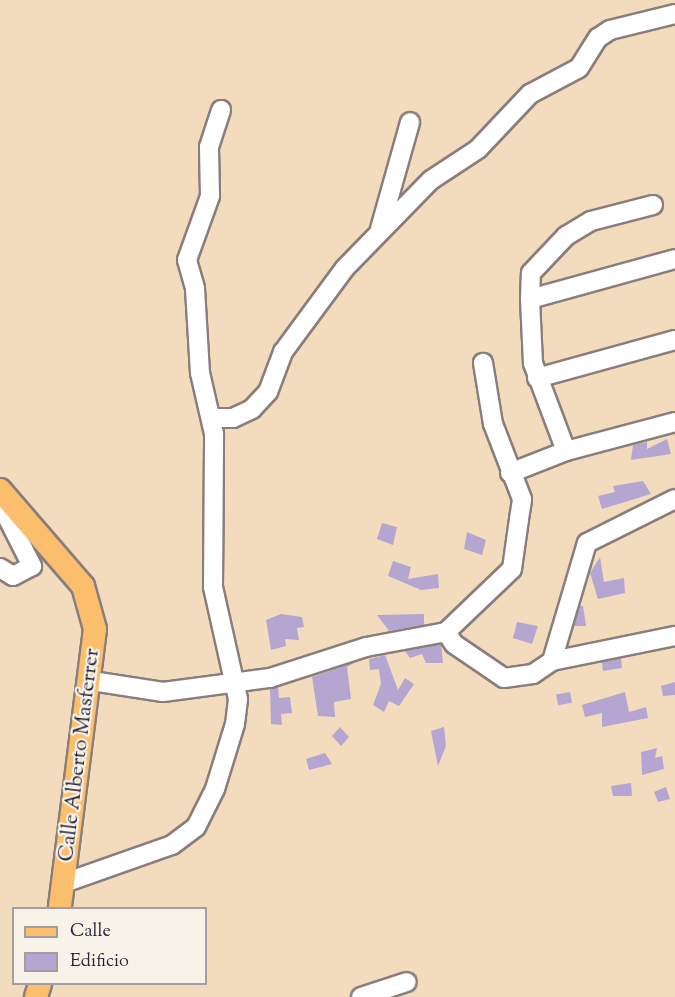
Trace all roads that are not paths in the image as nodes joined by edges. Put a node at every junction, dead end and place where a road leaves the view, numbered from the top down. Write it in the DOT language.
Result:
graph roads {
  1 [pos="675,14"];
  2 [pos="221,110"];
  3 [pos="410,122"];
  4 [pos="653,205"];
  5 [pos="380,231"];
  6 [pos="673,254"];
  7 [pos="530,299"];
  8 [pos="675,340"];
  9 [pos="483,363"];
  10 [pos="537,378"];
  11 [pos="212,417"];
  12 [pos="675,422"];
  13 [pos="566,451"];
  14 [pos="510,473"];
  15 [pos="0,490"];
  16 [pos="675,499"];
  17 [pos="0,503"];
  18 [pos="0,568"];
  19 [pos="446,632"];
  20 [pos="675,636"];
  21 [pos="552,661"];
  22 [pos="92,681"];
  23 [pos="235,683"];
  24 [pos="64,883"];
  25 [pos="60,907"];
  26 [pos="407,982"];
  27 [pos="361,997"];
  1 -- 5 [label="street"];
  2 -- 11 [label="street"];
  3 -- 5 [label="street"];
  4 -- 7 [label="street"];
  5 -- 11 [label="street"];
  6 -- 7 [label="street"];
  7 -- 10 [label="street"];
  8 -- 10 [label="street"];
  9 -- 14 [label="street"];
  10 -- 13 [label="street"];
  11 -- 23 [label="street"];
  12 -- 13 [label="street"];
  13 -- 14 [label="street"];
  14 -- 19 [label="street"];
  15 -- 22 [label="main road, Calle Alberto Masferrer"];
  16 -- 21 [label="street"];
  17 -- 18 [label="street"];
  19 -- 21 [label="street"];
  19 -- 23 [label="street"];
  20 -- 21 [label="street"];
  22 -- 23 [label="street"];
  22 -- 24 [label="main road, Calle Alberto Masferrer"];
  23 -- 24 [label="street"];
  24 -- 25 [label="main road, Calle Alberto Masferrer"];
  26 -- 27 [label="street"];
}
